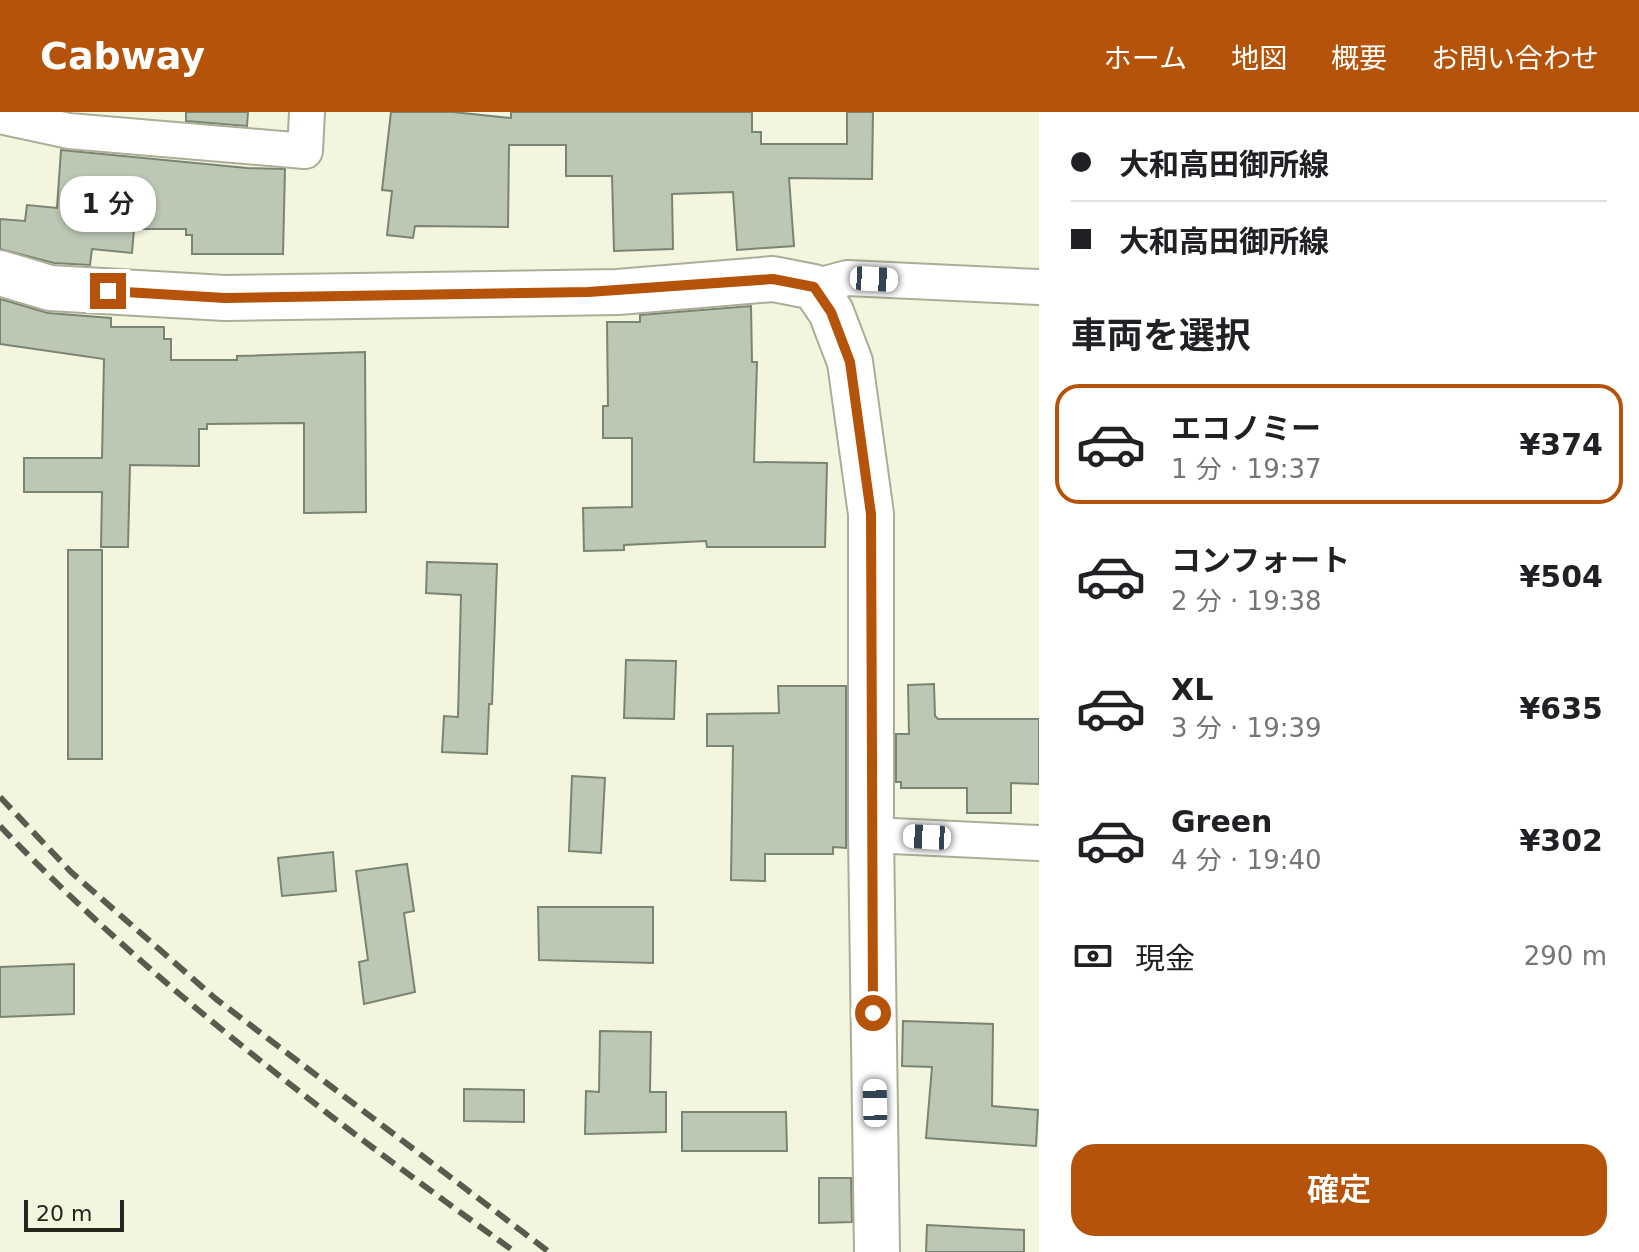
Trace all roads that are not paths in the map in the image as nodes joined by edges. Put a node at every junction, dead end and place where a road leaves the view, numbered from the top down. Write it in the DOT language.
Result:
graph roads {
  1 [pos="307,112"];
  2 [pos="0,116"];
  3 [pos="0,273"];
  4 [pos="814,287"];
  5 [pos="1039,287"];
  6 [pos="871,835"];
  7 [pos="1039,843"];
  8 [pos="877,1252"];
  1 -- 2 [label="street"];
  3 -- 4 [label="main road"];
  4 -- 5 [label="street"];
  4 -- 6 [label="main road"];
  6 -- 7 [label="street"];
  6 -- 8 [label="main road"];
}
